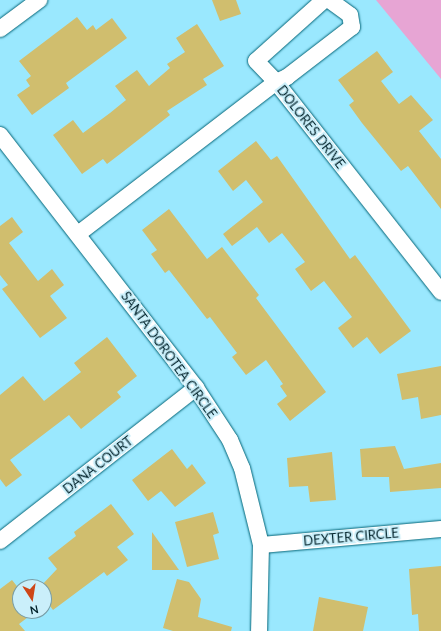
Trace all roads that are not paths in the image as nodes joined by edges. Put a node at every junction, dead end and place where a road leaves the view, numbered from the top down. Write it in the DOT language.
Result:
graph roads {
  1 [pos="39,0"];
  2 [pos="324,0"];
  3 [pos="329,0"];
  4 [pos="0,29"];
  5 [pos="276,82"];
  6 [pos="0,135"];
  7 [pos="78,234"];
  8 [pos="441,292"];
  9 [pos="196,388"];
  10 [pos="441,529"];
  11 [pos="0,541"];
  12 [pos="261,545"];
  13 [pos="259,631"];
  1 -- 4 [label="street"];
  2 -- 5 [label="street"];
  3 -- 5 [label="street"];
  5 -- 7 [label="street, DOLORES DRIVE"];
  5 -- 8 [label="street, DOLORES DRIVE"];
  6 -- 7 [label="street, SANTA DOROTEA CIRCLE"];
  7 -- 9 [label="street, SANTA DOROTEA CIRCLE"];
  9 -- 11 [label="street, DANA COURT"];
  9 -- 12 [label="street, SANTA DOROTEA CIRCLE"];
  10 -- 12 [label="street, DEXTER CIRCLE"];
  12 -- 13 [label="street, SANTA DOROTEA CIRCLE"];
}
